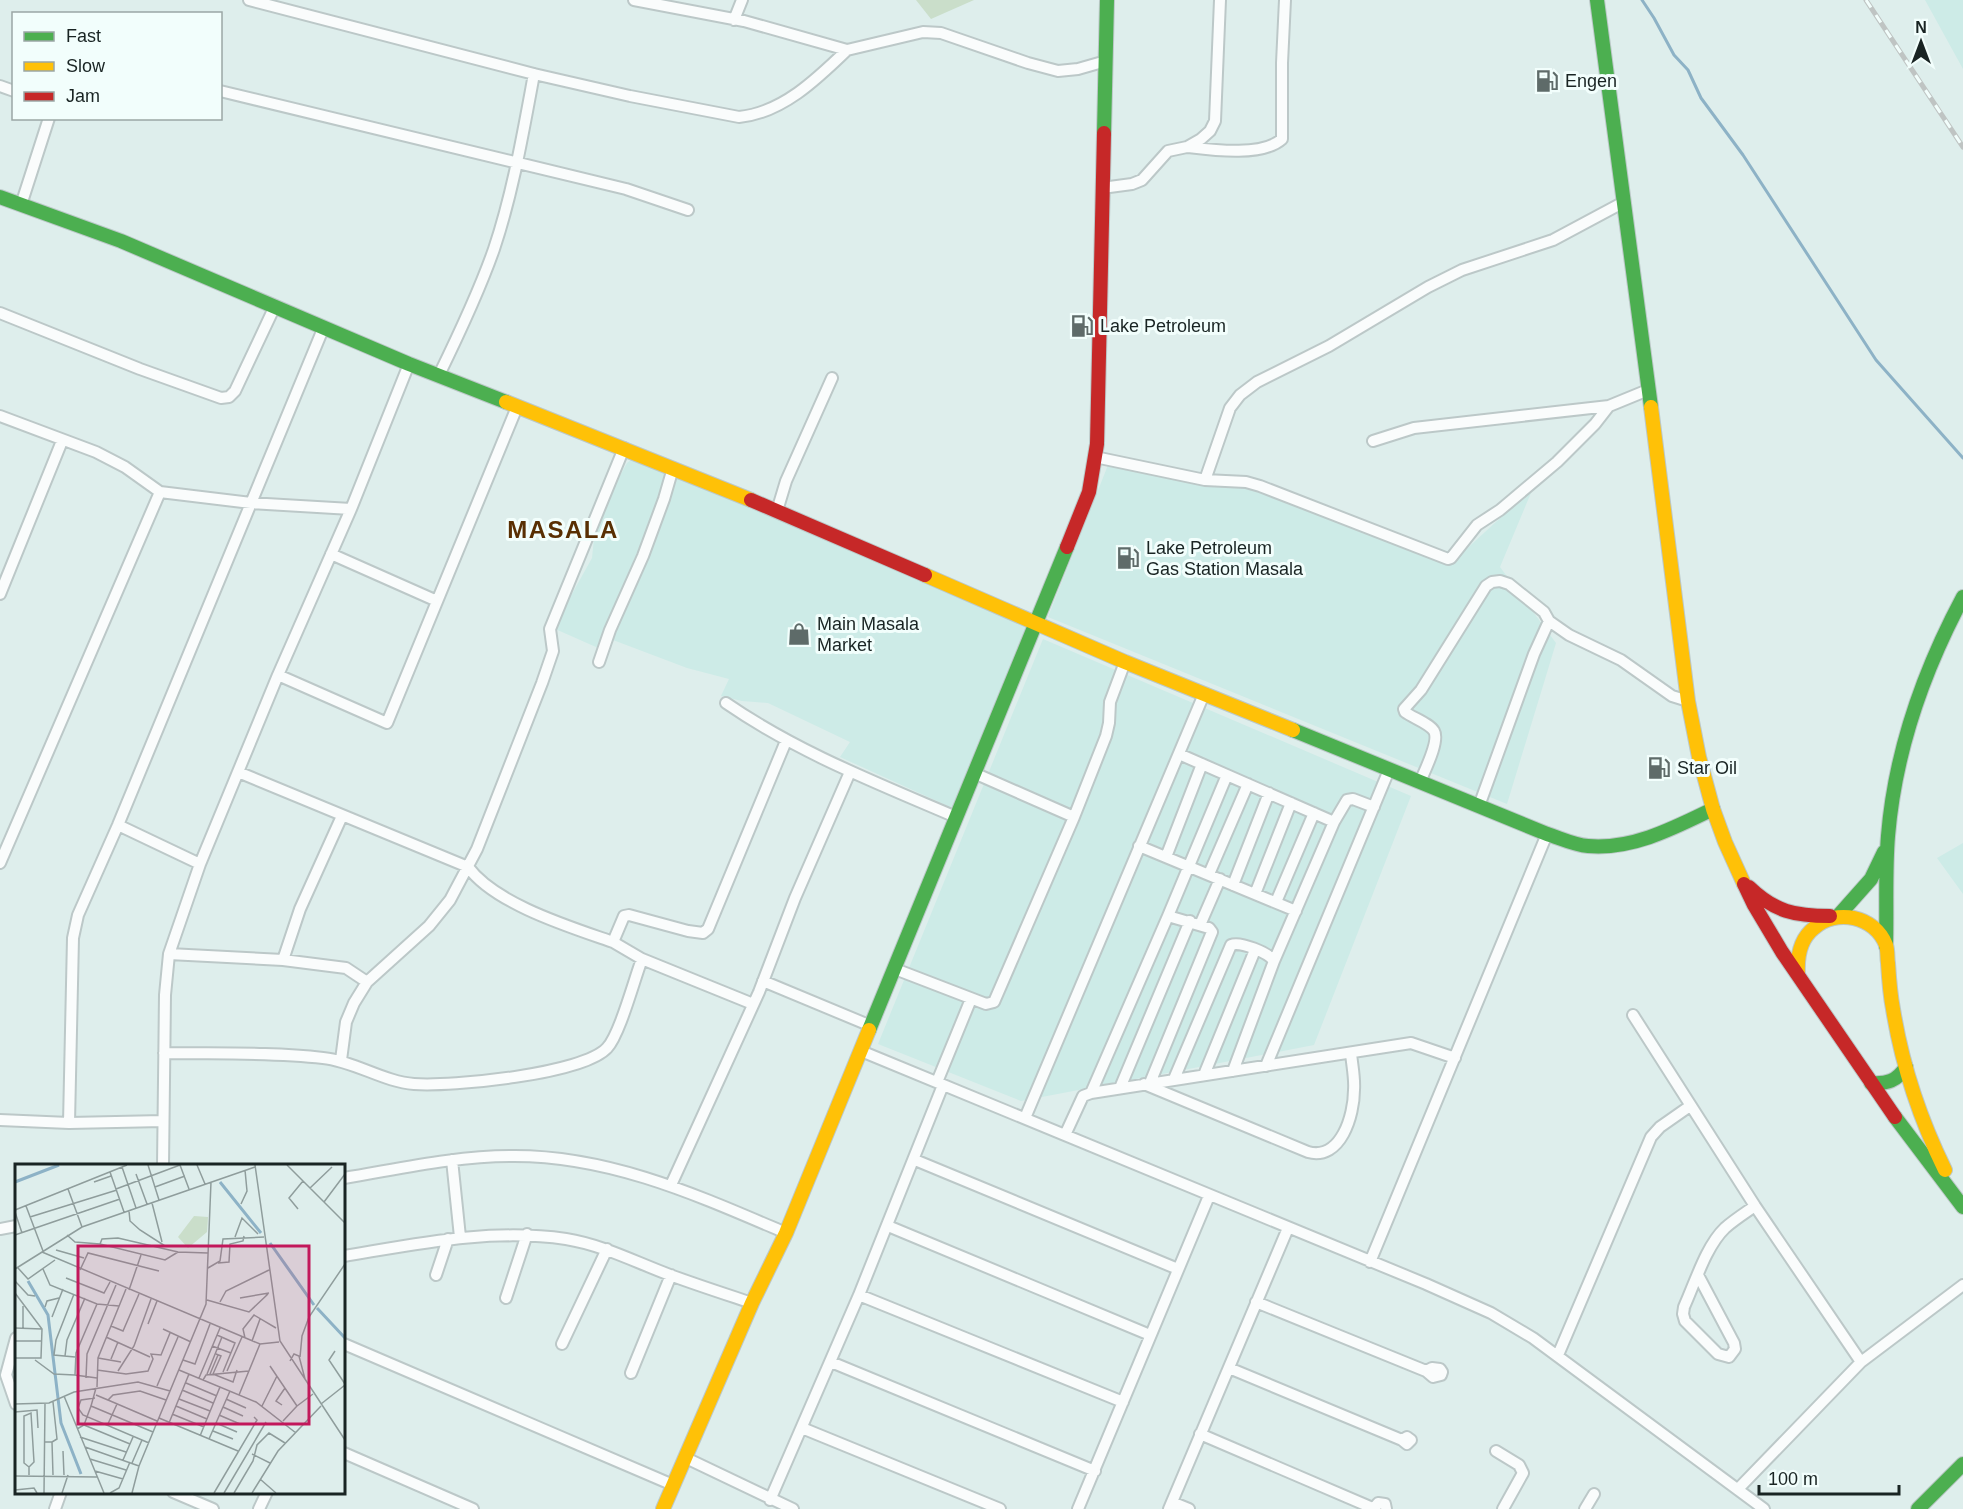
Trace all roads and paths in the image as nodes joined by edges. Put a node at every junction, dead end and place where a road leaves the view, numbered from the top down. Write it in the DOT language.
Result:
graph roads {
  1 [pos="249,0"];
  2 [pos="634,0"];
  3 [pos="742,0"];
  4 [pos="1107,0"];
  5 [pos="1220,0"];
  6 [pos="1285,0"];
  7 [pos="1597,0"];
  8 [pos="734,20"];
  9 [pos="848,50"];
  10 [pos="1106,61"];
  11 [pos="534,74"];
  12 [pos="222,91"];
  13 [pos="48,120"];
  14 [pos="1187,147"];
  15 [pos="517,164"];
  16 [pos="1102,188"];
  17 [pos="0,197"];
  18 [pos="1624,202"];
  19 [pos="21,205"];
  20 [pos="688,210"];
  21 [pos="275,306"];
  22 [pos="0,313"];
  23 [pos="323,329"];
  24 [pos="409,364"];
  25 [pos="439,375"];
  26 [pos="832,378"];
  27 [pos="1648,390"];
  28 [pos="1609,405"];
  29 [pos="517,407"];
  30 [pos="0,416"];
  31 [pos="62,441"];
  32 [pos="1373,441"];
  33 [pos="624,448"];
  34 [pos="1095,457"];
  35 [pos="673,468"];
  36 [pos="1205,480"];
  37 [pos="160,492"];
  38 [pos="251,502"];
  39 [pos="351,509"];
  40 [pos="777,511"];
  41 [pos="332,554"];
  42 [pos="0,594"];
  43 [pos="1963,597"];
  44 [pos="437,601"];
  45 [pos="1549,621"];
  46 [pos="1036,622"];
  47 [pos="599,662"];
  48 [pos="1125,662"];
  49 [pos="278,675"];
  50 [pos="1204,694"];
  51 [pos="1688,701"];
  52 [pos="726,702"];
  53 [pos="786,741"];
  54 [pos="1179,754"];
  55 [pos="1202,764"];
  56 [pos="1389,770"];
  57 [pos="238,772"];
  58 [pos="850,772"];
  59 [pos="974,773"];
  60 [pos="1227,775"];
  61 [pos="1420,782"];
  62 [pos="1248,784"];
  63 [pos="1269,793"];
  64 [pos="1291,803"];
  65 [pos="1479,806"];
  66 [pos="1374,807"];
  67 [pos="1713,809"];
  68 [pos="1314,813"];
  69 [pos="342,816"];
  70 [pos="956,817"];
  71 [pos="1074,817"];
  72 [pos="1334,822"];
  73 [pos="118,825"];
  74 [pos="1547,834"];
  75 [pos="1888,835"];
  76 [pos="1140,846"];
  77 [pos="1166,856"];
  78 [pos="0,864"];
  79 [pos="200,864"];
  80 [pos="1189,866"];
  81 [pos="468,867"];
  82 [pos="1209,874"];
  83 [pos="1220,879"];
  84 [pos="1742,881"];
  85 [pos="1233,885"];
  86 [pos="1255,894"];
  87 [pos="1276,903"];
  88 [pos="1296,911"];
  89 [pos="1168,916"];
  90 [pos="1835,916"];
  91 [pos="1195,923"];
  92 [pos="613,942"];
  93 [pos="1887,946"];
  94 [pos="1255,950"];
  95 [pos="169,954"];
  96 [pos="642,959"];
  97 [pos="283,960"];
  98 [pos="1274,961"];
  99 [pos="895,969"];
  100 [pos="1798,974"];
  101 [pos="763,981"];
  102 [pos="367,982"];
  103 [pos="971,999"];
  104 [pos="753,1004"];
  105 [pos="1633,1015"];
  106 [pos="872,1026"];
  107 [pos="861,1051"];
  108 [pos="164,1053"];
  109 [pos="1351,1053"];
  110 [pos="1455,1058"];
  111 [pos="342,1060"];
  112 [pos="1266,1066"];
  113 [pos="1906,1067"];
  114 [pos="1233,1071"];
  115 [pos="1204,1075"];
  116 [pos="1174,1079"];
  117 [pos="940,1083"];
  118 [pos="1871,1083"];
  119 [pos="1147,1084"];
  120 [pos="1120,1088"];
  121 [pos="1091,1093"];
  122 [pos="1690,1106"];
  123 [pos="1025,1118"];
  124 [pos="0,1120"];
  125 [pos="163,1121"];
  126 [pos="69,1123"];
  127 [pos="1065,1135"];
  128 [pos="915,1160"];
  129 [pos="452,1161"];
  130 [pos="163,1164"];
  131 [pos="345,1178"];
  132 [pos="671,1185"];
  133 [pos="1209,1196"];
  134 [pos="1755,1206"];
  135 [pos="1963,1206"];
  136 [pos="15,1226"];
  137 [pos="888,1226"];
  138 [pos="0,1228"];
  139 [pos="1288,1228"];
  140 [pos="786,1233"];
  141 [pos="527,1234"];
  142 [pos="454,1238"];
  143 [pos="607,1249"];
  144 [pos="345,1256"];
  145 [pos="1370,1262"];
  146 [pos="1178,1269"];
  147 [pos="436,1275"];
  148 [pos="671,1275"];
  149 [pos="1698,1275"];
  150 [pos="1963,1285"];
  151 [pos="859,1295"];
  152 [pos="506,1298"];
  153 [pos="1257,1302"];
  154 [pos="752,1303"];
  155 [pos="1150,1335"];
  156 [pos="15,1342"];
  157 [pos="345,1344"];
  158 [pos="562,1344"];
  159 [pos="1558,1355"];
  160 [pos="831,1362"];
  161 [pos="1861,1362"];
  162 [pos="1228,1368"];
  163 [pos="1426,1371"];
  164 [pos="631,1372"];
  165 [pos="15,1401"];
  166 [pos="1123,1402"];
  167 [pos="802,1428"];
  168 [pos="1200,1434"];
  169 [pos="1402,1440"];
  170 [pos="1496,1451"];
  171 [pos="345,1453"];
  172 [pos="686,1458"];
  173 [pos="1963,1464"];
  174 [pos="1095,1471"];
  175 [pos="673,1485"];
  176 [pos="1738,1489"];
  177 [pos="60,1494"];
  178 [pos="178,1494"];
  179 [pos="266,1494"];
  180 [pos="1594,1494"];
  181 [pos="770,1500"];
  182 [pos="1170,1505"];
  183 [pos="55,1509"];
  184 [pos="213,1509"];
  185 [pos="260,1509"];
  186 [pos="473,1509"];
  187 [pos="663,1509"];
  188 [pos="793,1509"];
  189 [pos="1000,1509"];
  190 [pos="1078,1509"];
  191 [pos="1189,1509"];
  192 [pos="1378,1509"];
  193 [pos="1503,1509"];
  194 [pos="1585,1509"];
  195 [pos="1764,1509"];
  196 [pos="1918,1509"];
  1 -- 11 [label="street"];
  2 -- 8 [label="street"];
  3 -- 8 [label="street"];
  4 -- 10 [label="main road"];
  5 -- 14 [label="street"];
  6 -- 14 [label="street"];
  7 -- 18 [label="main road"];
  8 -- 9 [label="street"];
  9 -- 10 [label="street"];
  9 -- 11 [label="street"];
  10 -- 16 [label="main road"];
  11 -- 15 [label="street"];
  12 -- 15 [label="street"];
  13 -- 19 [label="street"];
  14 -- 16 [label="street"];
  15 -- 20 [label="street"];
  15 -- 25 [label="street"];
  16 -- 34 [label="main road"];
  17 -- 19 [label="main road"];
  18 -- 27 [label="main road"];
  18 -- 36 [label="street"];
  19 -- 21 [label="main road"];
  21 -- 22 [label="street"];
  21 -- 23 [label="main road"];
  23 -- 24 [label="main road"];
  23 -- 38 [label="street"];
  24 -- 25 [label="main road"];
  24 -- 39 [label="street"];
  25 -- 29 [label="main road"];
  26 -- 40 [label="street"];
  27 -- 28 [label="street"];
  27 -- 51 [label="main road"];
  28 -- 32 [label="street"];
  28 -- 36 [label="street"];
  29 -- 33 [label="main road"];
  29 -- 44 [label="street"];
  30 -- 31 [label="street"];
  31 -- 37 [label="street"];
  31 -- 42 [label="street"];
  33 -- 35 [label="main road"];
  33 -- 81 [label="street"];
  34 -- 36 [label="street"];
  34 -- 46 [label="main road"];
  35 -- 40 [label="main road"];
  35 -- 47 [label="street"];
  37 -- 38 [label="street"];
  37 -- 78 [label="street"];
  38 -- 39 [label="street"];
  38 -- 73 [label="street"];
  39 -- 41 [label="street"];
  40 -- 46 [label="main road"];
  41 -- 44 [label="street"];
  41 -- 49 [label="street"];
  43 -- 75 [label="main road"];
  44 -- 49 [label="street"];
  45 -- 51 [label="street"];
  45 -- 61 [label="street"];
  45 -- 65 [label="street"];
  46 -- 48 [label="main road"];
  46 -- 59 [label="main road"];
  48 -- 50 [label="main road"];
  48 -- 71 [label="street"];
  49 -- 57 [label="street"];
  50 -- 54 [label="street"];
  50 -- 56 [label="main road"];
  51 -- 67 [label="main road"];
  52 -- 53 [label="street"];
  53 -- 58 [label="street"];
  53 -- 92 [label="street"];
  54 -- 55 [label="street"];
  54 -- 76 [label="street"];
  55 -- 60 [label="street"];
  55 -- 77 [label="street"];
  56 -- 61 [label="main road"];
  56 -- 66 [label="street"];
  57 -- 69 [label="street"];
  57 -- 79 [label="street"];
  58 -- 70 [label="street"];
  58 -- 101 [label="street"];
  59 -- 70 [label="main road"];
  59 -- 71 [label="street"];
  60 -- 62 [label="street"];
  60 -- 80 [label="street"];
  61 -- 65 [label="main road"];
  62 -- 63 [label="street"];
  62 -- 82 [label="street"];
  63 -- 64 [label="street"];
  63 -- 85 [label="street"];
  64 -- 68 [label="street"];
  64 -- 86 [label="street"];
  65 -- 74 [label="main road"];
  66 -- 72 [label="street"];
  66 -- 112 [label="street"];
  67 -- 74 [label="main road"];
  67 -- 84 [label="main road"];
  68 -- 72 [label="street"];
  68 -- 87 [label="street"];
  69 -- 81 [label="street"];
  69 -- 97 [label="street"];
  70 -- 99 [label="main road"];
  71 -- 103 [label="street"];
  72 -- 88 [label="street"];
  73 -- 79 [label="street"];
  73 -- 126 [label="street"];
  74 -- 110 [label="street"];
  75 -- 90 [label="main road"];
  75 -- 93 [label="main road"];
  76 -- 77 [label="street"];
  76 -- 123 [label="street"];
  77 -- 80 [label="street"];
  79 -- 95 [label="street"];
  80 -- 82 [label="street"];
  80 -- 89 [label="street"];
  81 -- 92 [label="street"];
  81 -- 102 [label="street"];
  82 -- 83 [label="street"];
  83 -- 85 [label="street"];
  83 -- 91 [label="street"];
  84 -- 90 [label="main road"];
  84 -- 100 [label="main road"];
  85 -- 86 [label="street"];
  86 -- 87 [label="street"];
  87 -- 88 [label="street"];
  88 -- 98 [label="street"];
  89 -- 91 [label="street"];
  89 -- 121 [label="street"];
  90 -- 93 [label="main road"];
  90 -- 100 [label="main road"];
  91 -- 119 [label="street"];
  91 -- 120 [label="street"];
  92 -- 96 [label="street"];
  93 -- 113 [label="main road"];
  94 -- 98 [label="street"];
  94 -- 115 [label="street"];
  94 -- 116 [label="street"];
  95 -- 97 [label="street"];
  95 -- 108 [label="street"];
  96 -- 104 [label="street"];
  96 -- 111 [label="street"];
  97 -- 102 [label="street"];
  98 -- 114 [label="street"];
  99 -- 103 [label="street"];
  99 -- 106 [label="main road"];
  100 -- 118 [label="main road"];
  101 -- 104 [label="street"];
  101 -- 106 [label="street"];
  102 -- 111 [label="street"];
  103 -- 117 [label="street"];
  104 -- 132 [label="street"];
  105 -- 122 [label="street"];
  106 -- 107 [label="main road"];
  107 -- 117 [label="street"];
  107 -- 140 [label="main road"];
  108 -- 111 [label="street"];
  108 -- 125 [label="street"];
  109 -- 110 [label="street"];
  109 -- 112 [label="street"];
  109 -- 119 [label="street"];
  110 -- 145 [label="street"];
  112 -- 114 [label="street"];
  113 -- 118 [label="main road"];
  113 -- 135 [label="main road"];
  114 -- 115 [label="street"];
  115 -- 116 [label="street"];
  116 -- 119 [label="street"];
  117 -- 123 [label="street"];
  117 -- 128 [label="street"];
  118 -- 135 [label="main road"];
  119 -- 120 [label="street"];
  120 -- 121 [label="street"];
  121 -- 127 [label="street"];
  122 -- 134 [label="street"];
  122 -- 159 [label="street"];
  123 -- 127 [label="street"];
  124 -- 126 [label="street"];
  125 -- 126 [label="street"];
  125 -- 130 [label="street"];
  127 -- 133 [label="street"];
  128 -- 137 [label="street"];
  128 -- 146 [label="street"];
  129 -- 131 [label="street"];
  129 -- 132 [label="street"];
  129 -- 142 [label="street"];
  132 -- 140 [label="street"];
  133 -- 139 [label="street"];
  133 -- 146 [label="street"];
  134 -- 149 [label="street"];
  134 -- 161 [label="street"];
  136 -- 138 [label="street"];
  137 -- 151 [label="street"];
  137 -- 155 [label="street"];
  139 -- 145 [label="street"];
  139 -- 153 [label="street"];
  140 -- 154 [label="main road"];
  141 -- 142 [label="street"];
  141 -- 143 [label="street"];
  141 -- 152 [label="street"];
  142 -- 144 [label="street"];
  142 -- 147 [label="street"];
  143 -- 148 [label="street"];
  143 -- 158 [label="street"];
  145 -- 159 [label="street"];
  146 -- 155 [label="street"];
  148 -- 154 [label="street"];
  148 -- 164 [label="street"];
  149 -- 149 [label="street"];
  150 -- 161 [label="street"];
  151 -- 160 [label="street"];
  151 -- 166 [label="street"];
  153 -- 162 [label="street"];
  153 -- 163 [label="street"];
  154 -- 172 [label="main road"];
  155 -- 166 [label="street"];
  156 -- 165 [label="street"];
  157 -- 175 [label="street"];
  159 -- 176 [label="street"];
  160 -- 167 [label="street"];
  160 -- 174 [label="street"];
  161 -- 176 [label="street"];
  162 -- 168 [label="street"];
  162 -- 169 [label="street"];
  166 -- 174 [label="street"];
  167 -- 181 [label="street"];
  167 -- 189 [label="street"];
  168 -- 182 [label="street"];
  168 -- 192 [label="street"];
  170 -- 193 [label="street"];
  171 -- 186 [label="street"];
  172 -- 175 [label="main road"];
  172 -- 181 [label="street"];
  173 -- 196 [label="main road"];
  174 -- 190 [label="street"];
  175 -- 187 [label="main road"];
  176 -- 195 [label="street"];
  177 -- 183 [label="street"];
  178 -- 184 [label="street"];
  179 -- 185 [label="street"];
  180 -- 194 [label="street"];
  181 -- 188 [label="street"];
  182 -- 191 [label="street"];
}
